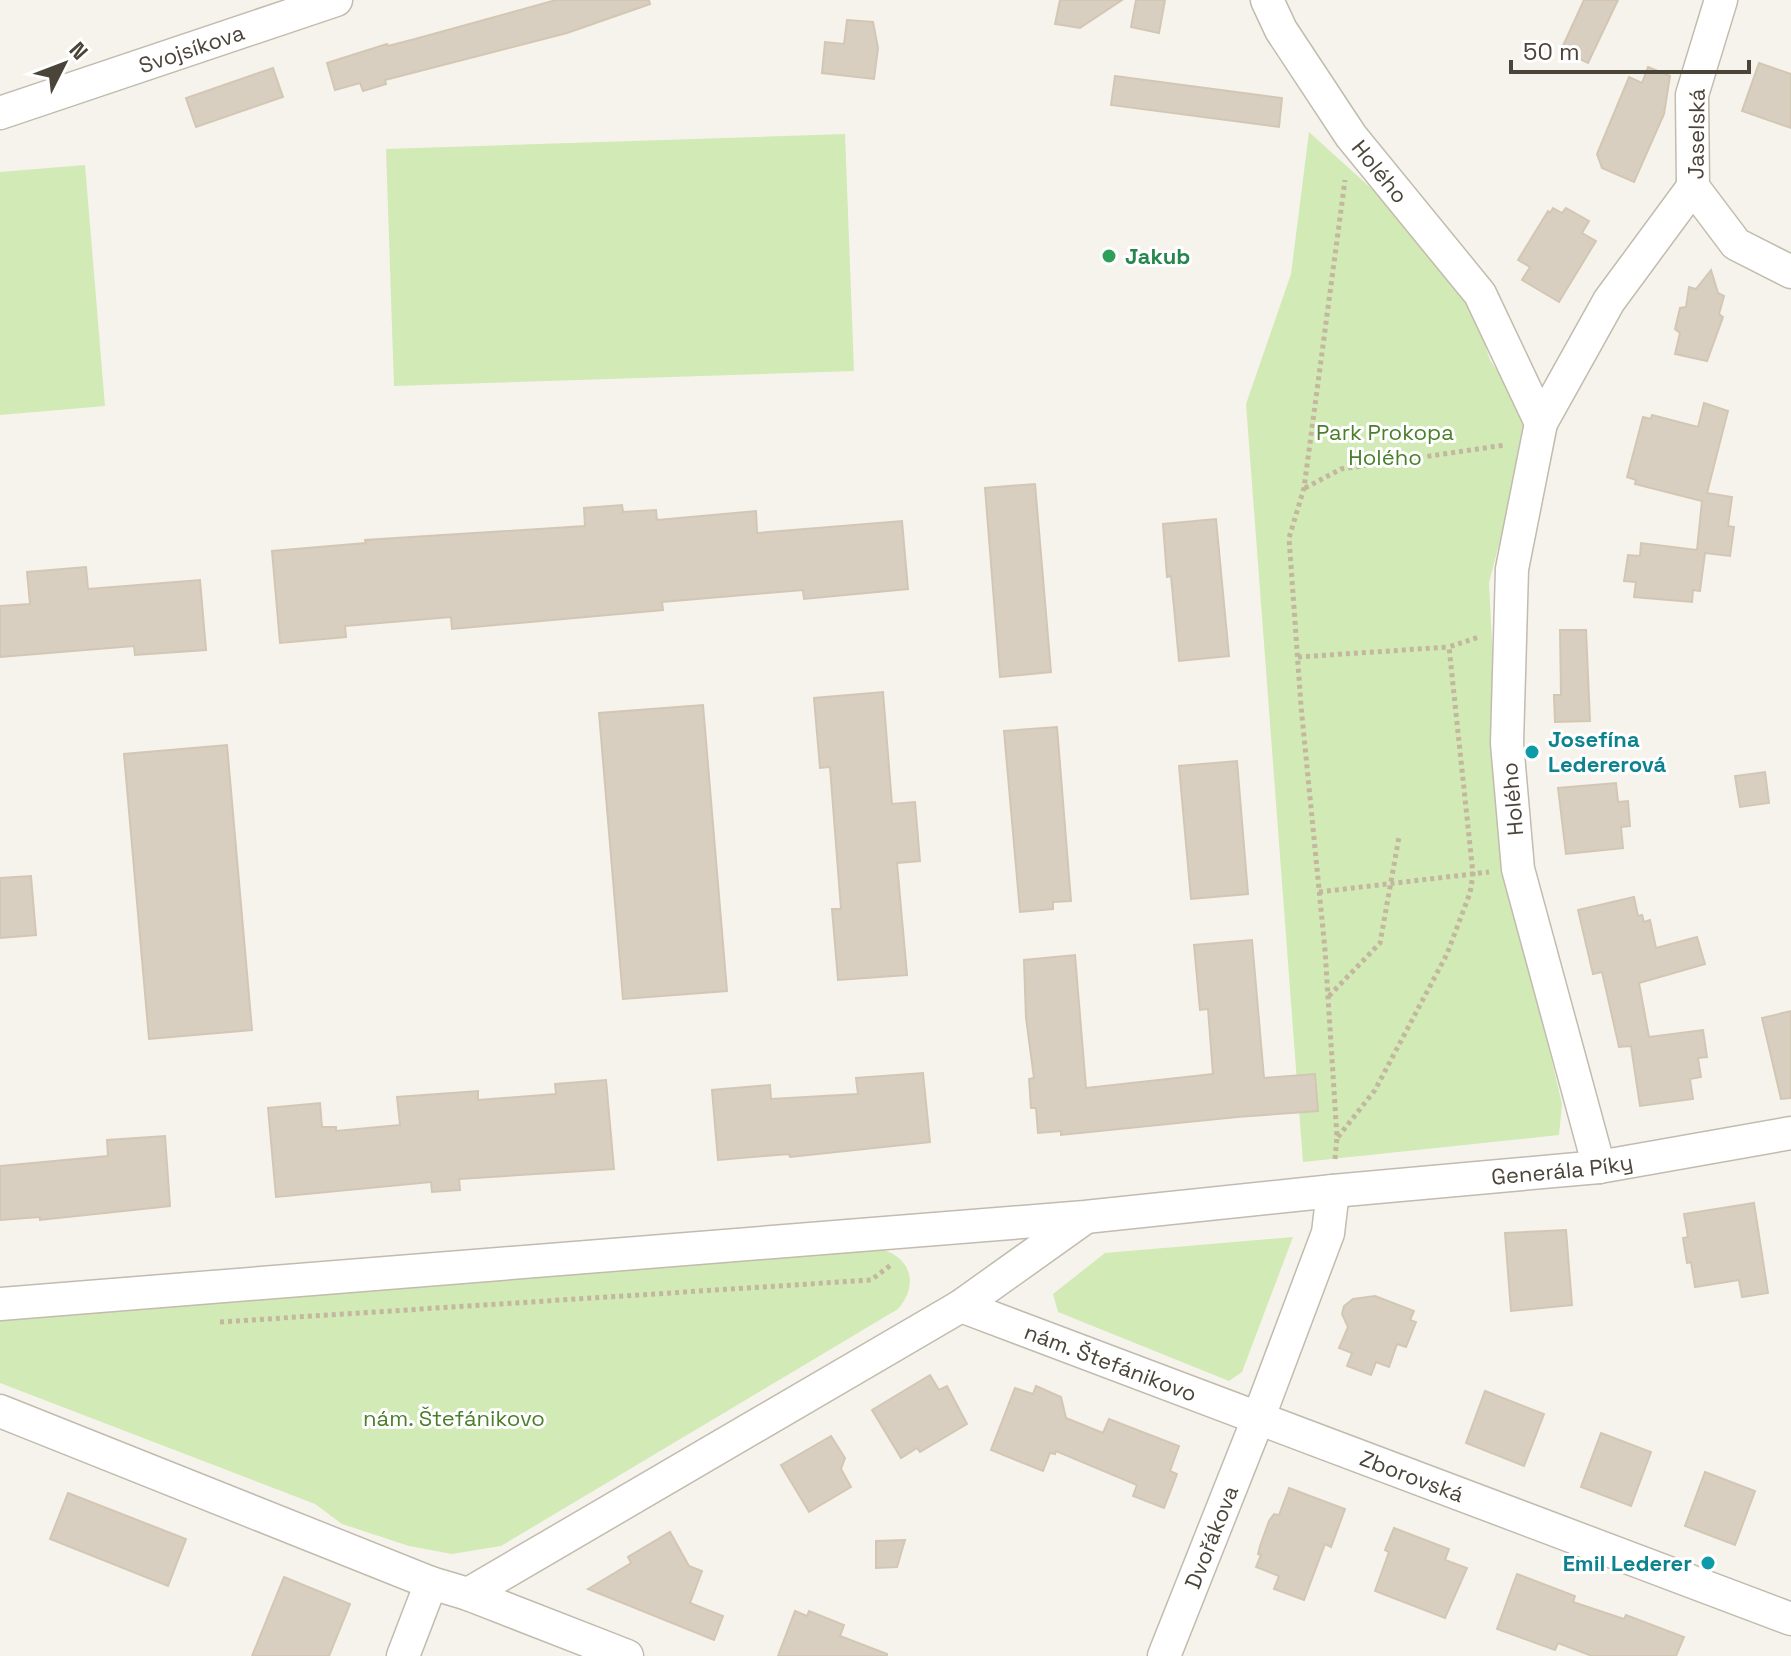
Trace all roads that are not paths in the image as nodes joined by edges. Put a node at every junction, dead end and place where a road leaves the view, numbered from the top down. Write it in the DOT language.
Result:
graph roads {
  1 [pos="336,0"];
  2 [pos="1267,0"];
  3 [pos="1721,0"];
  4 [pos="0,113"];
  5 [pos="1693,187"];
  6 [pos="1791,272"];
  7 [pos="1540,432"];
  8 [pos="1791,1133"];
  9 [pos="1599,1167"];
  10 [pos="1333,1191"];
  11 [pos="1085,1217"];
  12 [pos="0,1304"];
  13 [pos="961,1306"];
  14 [pos="0,1411"];
  15 [pos="1258,1419"];
  16 [pos="431,1583"];
  17 [pos="468,1594"];
  18 [pos="1791,1619"];
  19 [pos="403,1656"];
  20 [pos="627,1656"];
  21 [pos="1164,1656"];
  1 -- 4 [label="street, Svojsíkova"];
  2 -- 7 [label="street, Holého"];
  3 -- 5 [label="street, Jaselská"];
  5 -- 6 [label="street, Jaselská"];
  5 -- 7 [label="street, Holého"];
  7 -- 9 [label="street, Holého"];
  8 -- 9 [label="street, Generála Píky"];
  9 -- 10 [label="street, Generála Píky"];
  10 -- 11 [label="street"];
  10 -- 15 [label="street"];
  11 -- 12 [label="street"];
  11 -- 13 [label="street"];
  13 -- 15 [label="street, nám. Štefánikovo"];
  13 -- 17 [label="street"];
  14 -- 16 [label="street"];
  15 -- 18 [label="street, Zborovská"];
  15 -- 21 [label="street, Dvořákova"];
  16 -- 17 [label="street"];
  16 -- 19 [label="street"];
  17 -- 20 [label="street"];
}
